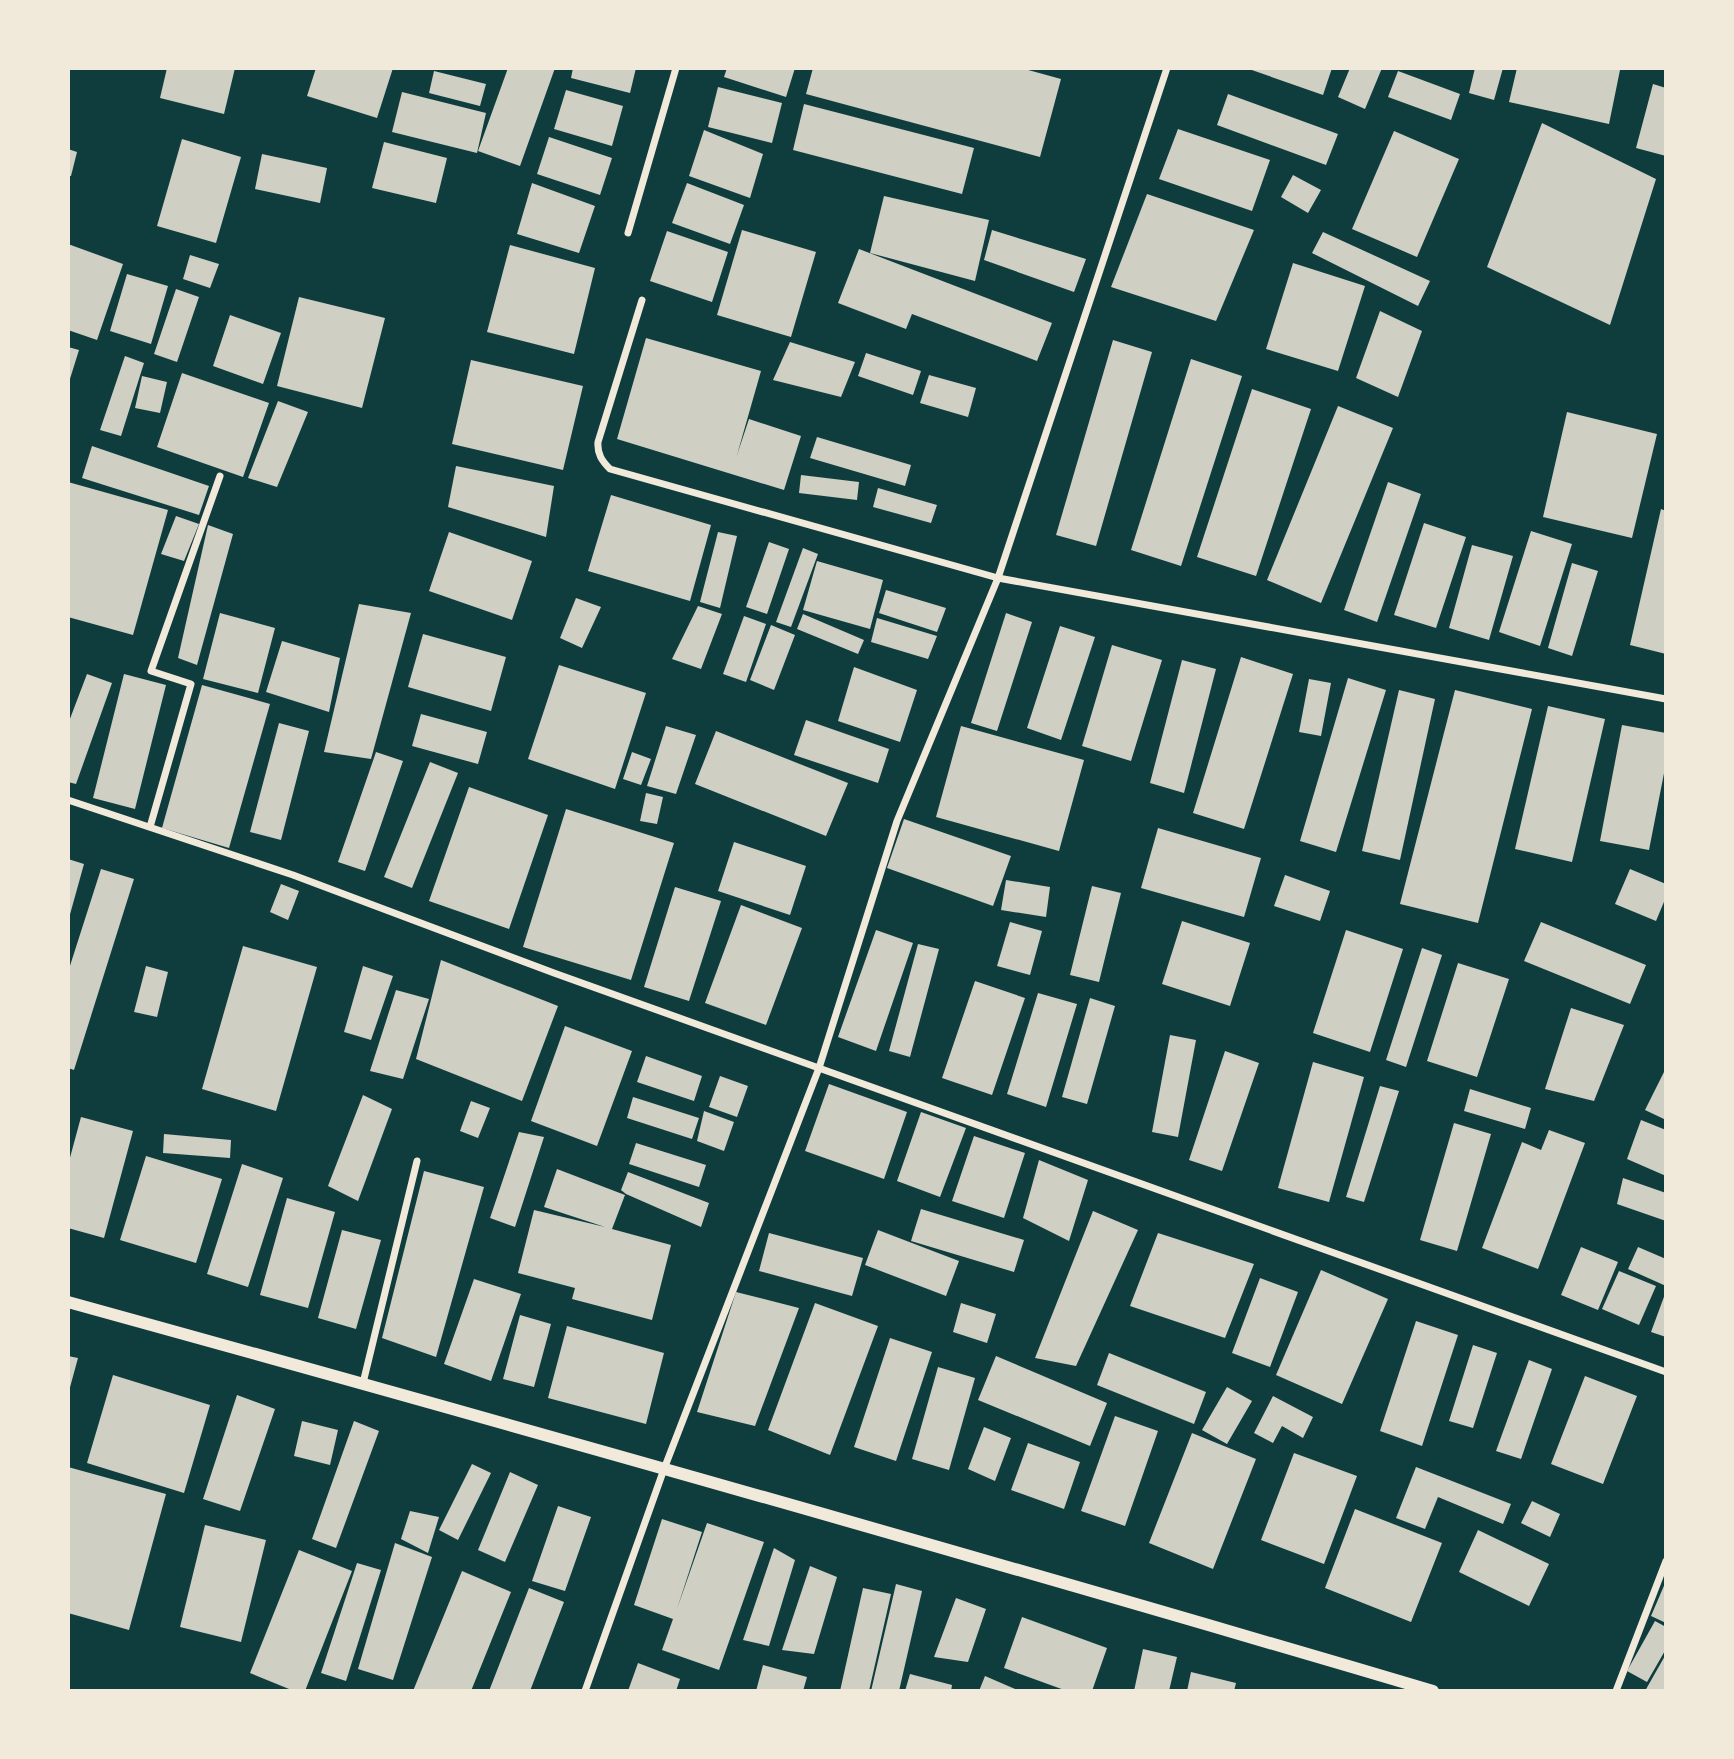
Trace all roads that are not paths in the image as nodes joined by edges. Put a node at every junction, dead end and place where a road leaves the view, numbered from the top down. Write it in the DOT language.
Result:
graph roads {
  1 [pos="676,68"];
  2 [pos="1167,68"];
  3 [pos="628,233"];
  4 [pos="642,300"];
  5 [pos="220,476"];
  6 [pos="998,578"];
  7 [pos="1666,699"];
  8 [pos="68,800"];
  9 [pos="150,827"];
  10 [pos="819,1068"];
  11 [pos="417,1161"];
  12 [pos="68,1302"];
  13 [pos="1666,1373"];
  14 [pos="363,1383"];
  15 [pos="664,1469"];
  16 [pos="1666,1561"];
  17 [pos="585,1691"];
  18 [pos="1433,1691"];
  19 [pos="1616,1691"];
  1 -- 3 [label="street"];
  2 -- 6 [label="street"];
  4 -- 6 [label="street"];
  5 -- 9 [label="street"];
  6 -- 7 [label="street"];
  6 -- 10 [label="street"];
  8 -- 9 [label="street"];
  9 -- 10 [label="street"];
  10 -- 13 [label="street"];
  10 -- 15 [label="street"];
  11 -- 14 [label="street"];
  12 -- 14 [label="street"];
  14 -- 15 [label="street"];
  15 -- 17 [label="street"];
  15 -- 18 [label="street"];
  16 -- 19 [label="street"];
}
